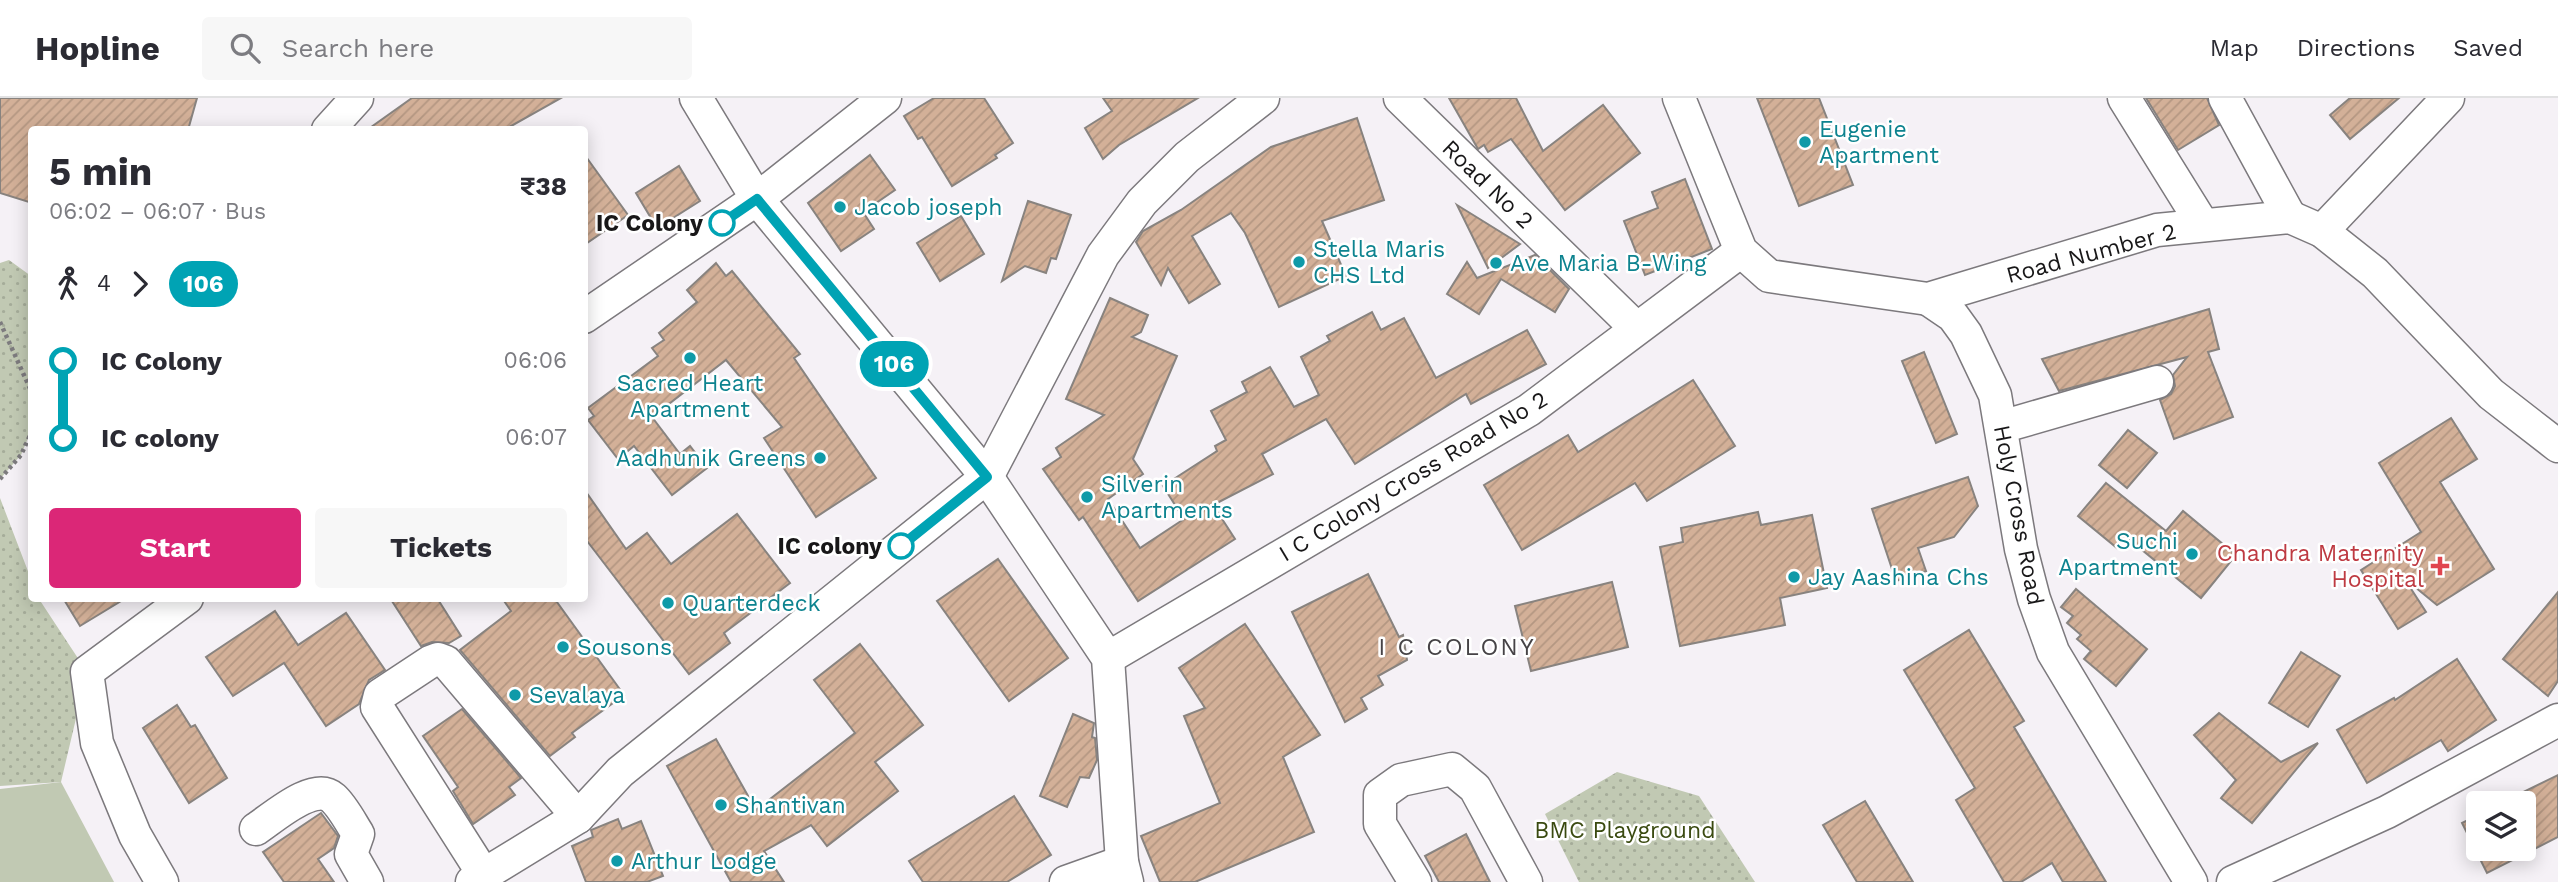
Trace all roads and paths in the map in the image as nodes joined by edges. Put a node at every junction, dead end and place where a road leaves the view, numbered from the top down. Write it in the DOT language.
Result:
graph roads {
  1 [pos="358,98"];
  2 [pos="695,98"];
  3 [pos="885,98"];
  4 [pos="1263,98"];
  5 [pos="1400,98"];
  6 [pos="1679,98"];
  7 [pos="2124,98"];
  8 [pos="2225,98"];
  9 [pos="2448,98"];
  10 [pos="332,126"];
  11 [pos="757,199"];
  12 [pos="2290,217"];
  13 [pos="2203,225"];
  14 [pos="2322,231"];
  15 [pos="1741,251"];
  16 [pos="1928,299"];
  17 [pos="588,314"];
  18 [pos="0,322"];
  19 [pos="1636,328"];
  20 [pos="2157,382"];
  21 [pos="28,384"];
  22 [pos="2001,426"];
  23 [pos="28,439"];
  24 [pos="2558,446"];
  25 [pos="987,477"];
  26 [pos="0,479"];
  27 [pos="182,602"];
  28 [pos="1108,658"];
  29 [pos="2558,720"];
  30 [pos="578,817"];
  31 [pos="256,829"];
  32 [pos="1124,872"];
  33 [pos="478,879"];
  34 [pos="162,882"];
  35 [pos="367,882"];
  36 [pos="1066,882"];
  37 [pos="1415,882"];
  38 [pos="1526,882"];
  39 [pos="2191,882"];
  40 [pos="2234,882"];
  1 -- 10 [label="street"];
  2 -- 11 [label="street"];
  3 -- 11 [label="street"];
  4 -- 25 [label="street"];
  5 -- 19 [label="street, Road No 2"];
  6 -- 15 [label="street"];
  7 -- 13 [label="street"];
  8 -- 12 [label="street"];
  9 -- 14 [label="street"];
  11 -- 17 [label="street"];
  11 -- 25 [label="street"];
  12 -- 13 [label="street, Road Number 2"];
  12 -- 14 [label="street, Road Number 2"];
  13 -- 16 [label="street, Road Number 2"];
  14 -- 24 [label="street, Road Number 2"];
  15 -- 16 [label="street"];
  15 -- 19 [label="street, I C Colony Cross Road No 2"];
  16 -- 22 [label="street, Holy Cross Road"];
  18 -- 21 [label="path"];
  19 -- 28 [label="street, I C Colony Cross Road No 2"];
  20 -- 22 [label="street"];
  22 -- 39 [label="street, Holy Cross Road"];
  23 -- 26 [label="path"];
  25 -- 28 [label="street"];
  25 -- 30 [label="street"];
  27 -- 34 [label="street"];
  28 -- 32 [label="street"];
  29 -- 40 [label="street"];
  30 -- 33 [label="street"];
  30 -- 33 [label="street"];
  31 -- 35 [label="street"];
  32 -- 36 [label="street"];
  37 -- 38 [label="street"];
}
